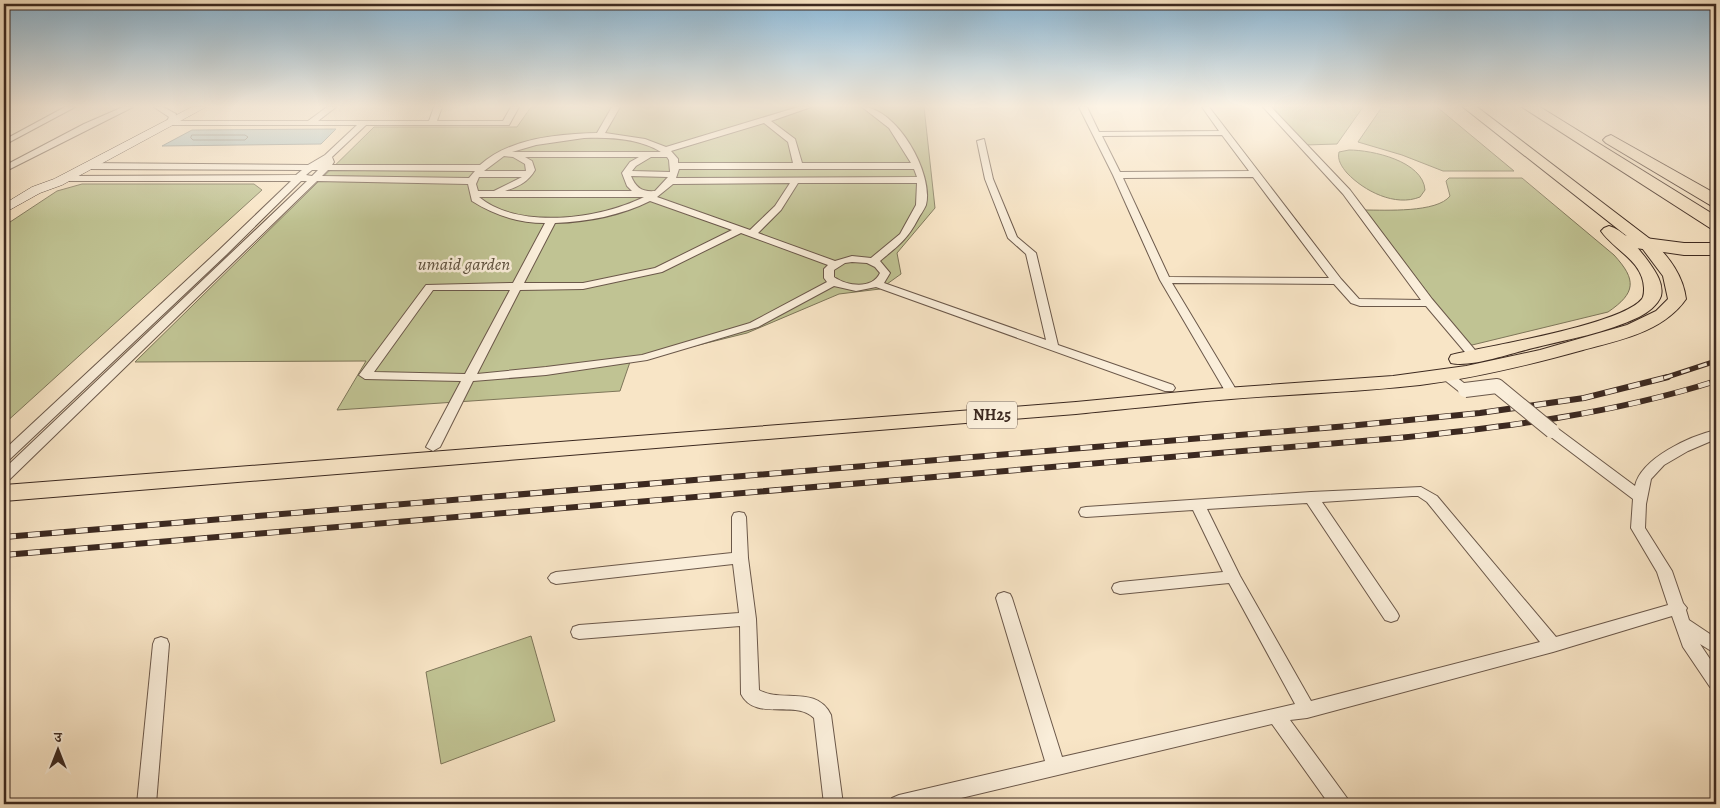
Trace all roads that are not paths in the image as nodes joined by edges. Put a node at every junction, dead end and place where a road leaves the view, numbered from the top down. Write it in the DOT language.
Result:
graph roads {
  1 [pos="51,145"];
  2 [pos="128,145"];
  3 [pos="343,145"];
  4 [pos="532,145"];
  5 [pos="654,145"];
  6 [pos="689,145"];
  7 [pos="793,145"];
  8 [pos="905,145"];
  9 [pos="982,145"];
  10 [pos="1101,145"];
  11 [pos="1233,145"];
  12 [pos="1304,145"];
  13 [pos="1505,145"];
  14 [pos="1511,145"];
  15 [pos="1596,145"];
  16 [pos="1602,145"];
  17 [pos="1610,145"];
  18 [pos="667,152"];
  19 [pos="650,154"];
  20 [pos="500,155"];
  21 [pos="514,155"];
  22 [pos="327,162"];
  23 [pos="87,166"];
  24 [pos="311,166"];
  25 [pos="798,166"];
  26 [pos="918,166"];
  27 [pos="196,167"];
  28 [pos="1538,168"];
  29 [pos="4,169"];
  30 [pos="626,173"];
  31 [pos="477,174"];
  32 [pos="529,174"];
  33 [pos="673,174"];
  34 [pos="1255,174"];
  35 [pos="1117,176"];
  36 [pos="181,177"];
  37 [pos="300,178"];
  38 [pos="314,178"];
  39 [pos="62,180"];
  40 [pos="796,180"];
  41 [pos="922,180"];
  42 [pos="474,194"];
  43 [pos="490,194"];
  44 [pos="648,195"];
  45 [pos="10,201"];
  46 [pos="1716,201"];
  47 [pos="4,210"];
  48 [pos="1716,214"];
  49 [pos="552,219"];
  50 [pos="4,221"];
  51 [pos="1716,224"];
  52 [pos="740,230"];
  53 [pos="751,234"];
  54 [pos="1622,241"];
  55 [pos="1648,245"];
  56 [pos="1716,249"];
  57 [pos="873,262"];
  58 [pos="835,264"];
  59 [pos="1165,280"];
  60 [pos="1337,281"];
  61 [pos="834,282"];
  62 [pos="877,284"];
  63 [pos="516,288"];
  64 [pos="1428,303"];
  65 [pos="1053,347"];
  66 [pos="1474,356"];
  67 [pos="1446,375"];
  68 [pos="469,378"];
  69 [pos="1228,387"];
  70 [pos="1169,388"];
  71 [pos="1716,434"];
  72 [pos="433,447"];
  73 [pos="4,457"];
  74 [pos="4,479"];
  75 [pos="4,493"];
  76 [pos="1311,497"];
  77 [pos="1640,497"];
  78 [pos="1198,506"];
  79 [pos="1086,512"];
  80 [pos="739,517"];
  81 [pos="740,558"];
  82 [pos="1232,577"];
  83 [pos="556,578"];
  84 [pos="1120,588"];
  85 [pos="1004,598"];
  86 [pos="1391,616"];
  87 [pos="1681,616"];
  88 [pos="748,619"];
  89 [pos="579,632"];
  90 [pos="161,644"];
  91 [pos="1553,645"];
  92 [pos="1716,647"];
  93 [pos="1716,682"];
  94 [pos="1307,710"];
  95 [pos="1276,715"];
  96 [pos="1056,767"];
  97 [pos="146,804"];
  98 [pos="834,804"];
  99 [pos="900,804"];
  100 [pos="1340,804"];
  1 -- 29 [label="street"];
  2 -- 23 [label="street"];
  3 -- 22 [label="street"];
  4 -- 20 [label="street"];
  5 -- 18 [label="street"];
  6 -- 18 [label="street"];
  7 -- 25 [label="street"];
  8 -- 26 [label="street"];
  9 -- 65 [label="street"];
  10 -- 35 [label="street"];
  11 -- 34 [label="street"];
  12 -- 64 [label="street"];
  13 -- 28 [label="main road, NH25"];
  14 -- 28 [label="main road, NH25"];
  15 -- 51 [label="highway"];
  16 -- 48 [label="highway"];
  17 -- 46 [label="highway"];
  18 -- 19 [label="street"];
  18 -- 33 [label="street"];
  19 -- 21 [label="street"];
  19 -- 30 [label="street"];
  20 -- 21 [label="street"];
  20 -- 31 [label="street"];
  21 -- 32 [label="street"];
  22 -- 24 [label="street"];
  22 -- 31 [label="street"];
  22 -- 38 [label="street"];
  23 -- 27 [label="street"];
  23 -- 39 [label="street"];
  24 -- 27 [label="street"];
  24 -- 37 [label="street"];
  25 -- 26 [label="street"];
  25 -- 33 [label="street"];
  26 -- 41 [label="street"];
  27 -- 36 [label="street"];
  28 -- 54 [label="main road, NH25"];
  28 -- 55 [label="main road, NH25"];
  30 -- 33 [label="street"];
  30 -- 44 [label="street"];
  31 -- 32 [label="street"];
  31 -- 38 [label="street"];
  31 -- 42 [label="street"];
  32 -- 43 [label="street"];
  33 -- 40 [label="street"];
  33 -- 44 [label="street"];
  34 -- 35 [label="street"];
  34 -- 60 [label="street"];
  35 -- 59 [label="street"];
  36 -- 37 [label="street"];
  36 -- 39 [label="street"];
  37 -- 38 [label="street"];
  37 -- 73 [label="street"];
  38 -- 74 [label="street"];
  39 -- 45 [label="street"];
  39 -- 50 [label="street"];
  40 -- 41 [label="street"];
  40 -- 53 [label="street"];
  41 -- 57 [label="street"];
  42 -- 43 [label="street"];
  42 -- 49 [label="street"];
  43 -- 44 [label="street"];
  44 -- 49 [label="street"];
  44 -- 52 [label="street"];
  45 -- 47 [label="street"];
  49 -- 63 [label="street"];
  52 -- 53 [label="street"];
  52 -- 63 [label="street"];
  53 -- 58 [label="street"];
  54 -- 55 [label="highway"];
  54 -- 66 [label="main road, NH25"];
  55 -- 56 [label="highway"];
  55 -- 67 [label="main road, NH25"];
  57 -- 58 [label="street"];
  57 -- 62 [label="street"];
  58 -- 61 [label="street"];
  59 -- 60 [label="street"];
  59 -- 69 [label="street"];
  60 -- 64 [label="street"];
  61 -- 62 [label="street"];
  61 -- 68 [label="street"];
  62 -- 65 [label="street"];
  63 -- 68 [label="street"];
  63 -- 68 [label="street"];
  64 -- 66 [label="street"];
  65 -- 70 [label="street"];
  66 -- 69 [label="main road, NH25"];
  67 -- 69 [label="main road, NH25"];
  67 -- 77 [label="street, bridge"];
  68 -- 72 [label="street"];
  69 -- 70 [label="main road, NH25"];
  69 -- 75 [label="main road, NH25"];
  70 -- 72 [label="main road, NH25"];
  71 -- 77 [label="street"];
  72 -- 74 [label="main road, NH25"];
  76 -- 78 [label="street"];
  76 -- 86 [label="street"];
  76 -- 91 [label="street"];
  77 -- 87 [label="street"];
  78 -- 79 [label="street"];
  78 -- 82 [label="street"];
  80 -- 81 [label="street"];
  81 -- 83 [label="street"];
  81 -- 88 [label="street"];
  82 -- 84 [label="street"];
  82 -- 94 [label="street"];
  85 -- 96 [label="street"];
  87 -- 91 [label="street"];
  87 -- 92 [label="street"];
  87 -- 93 [label="street"];
  88 -- 89 [label="street"];
  88 -- 98 [label="street"];
  90 -- 97 [label="street"];
  91 -- 94 [label="street"];
  94 -- 95 [label="street"];
  95 -- 96 [label="street"];
  95 -- 100 [label="street"];
  96 -- 99 [label="street"];
}
